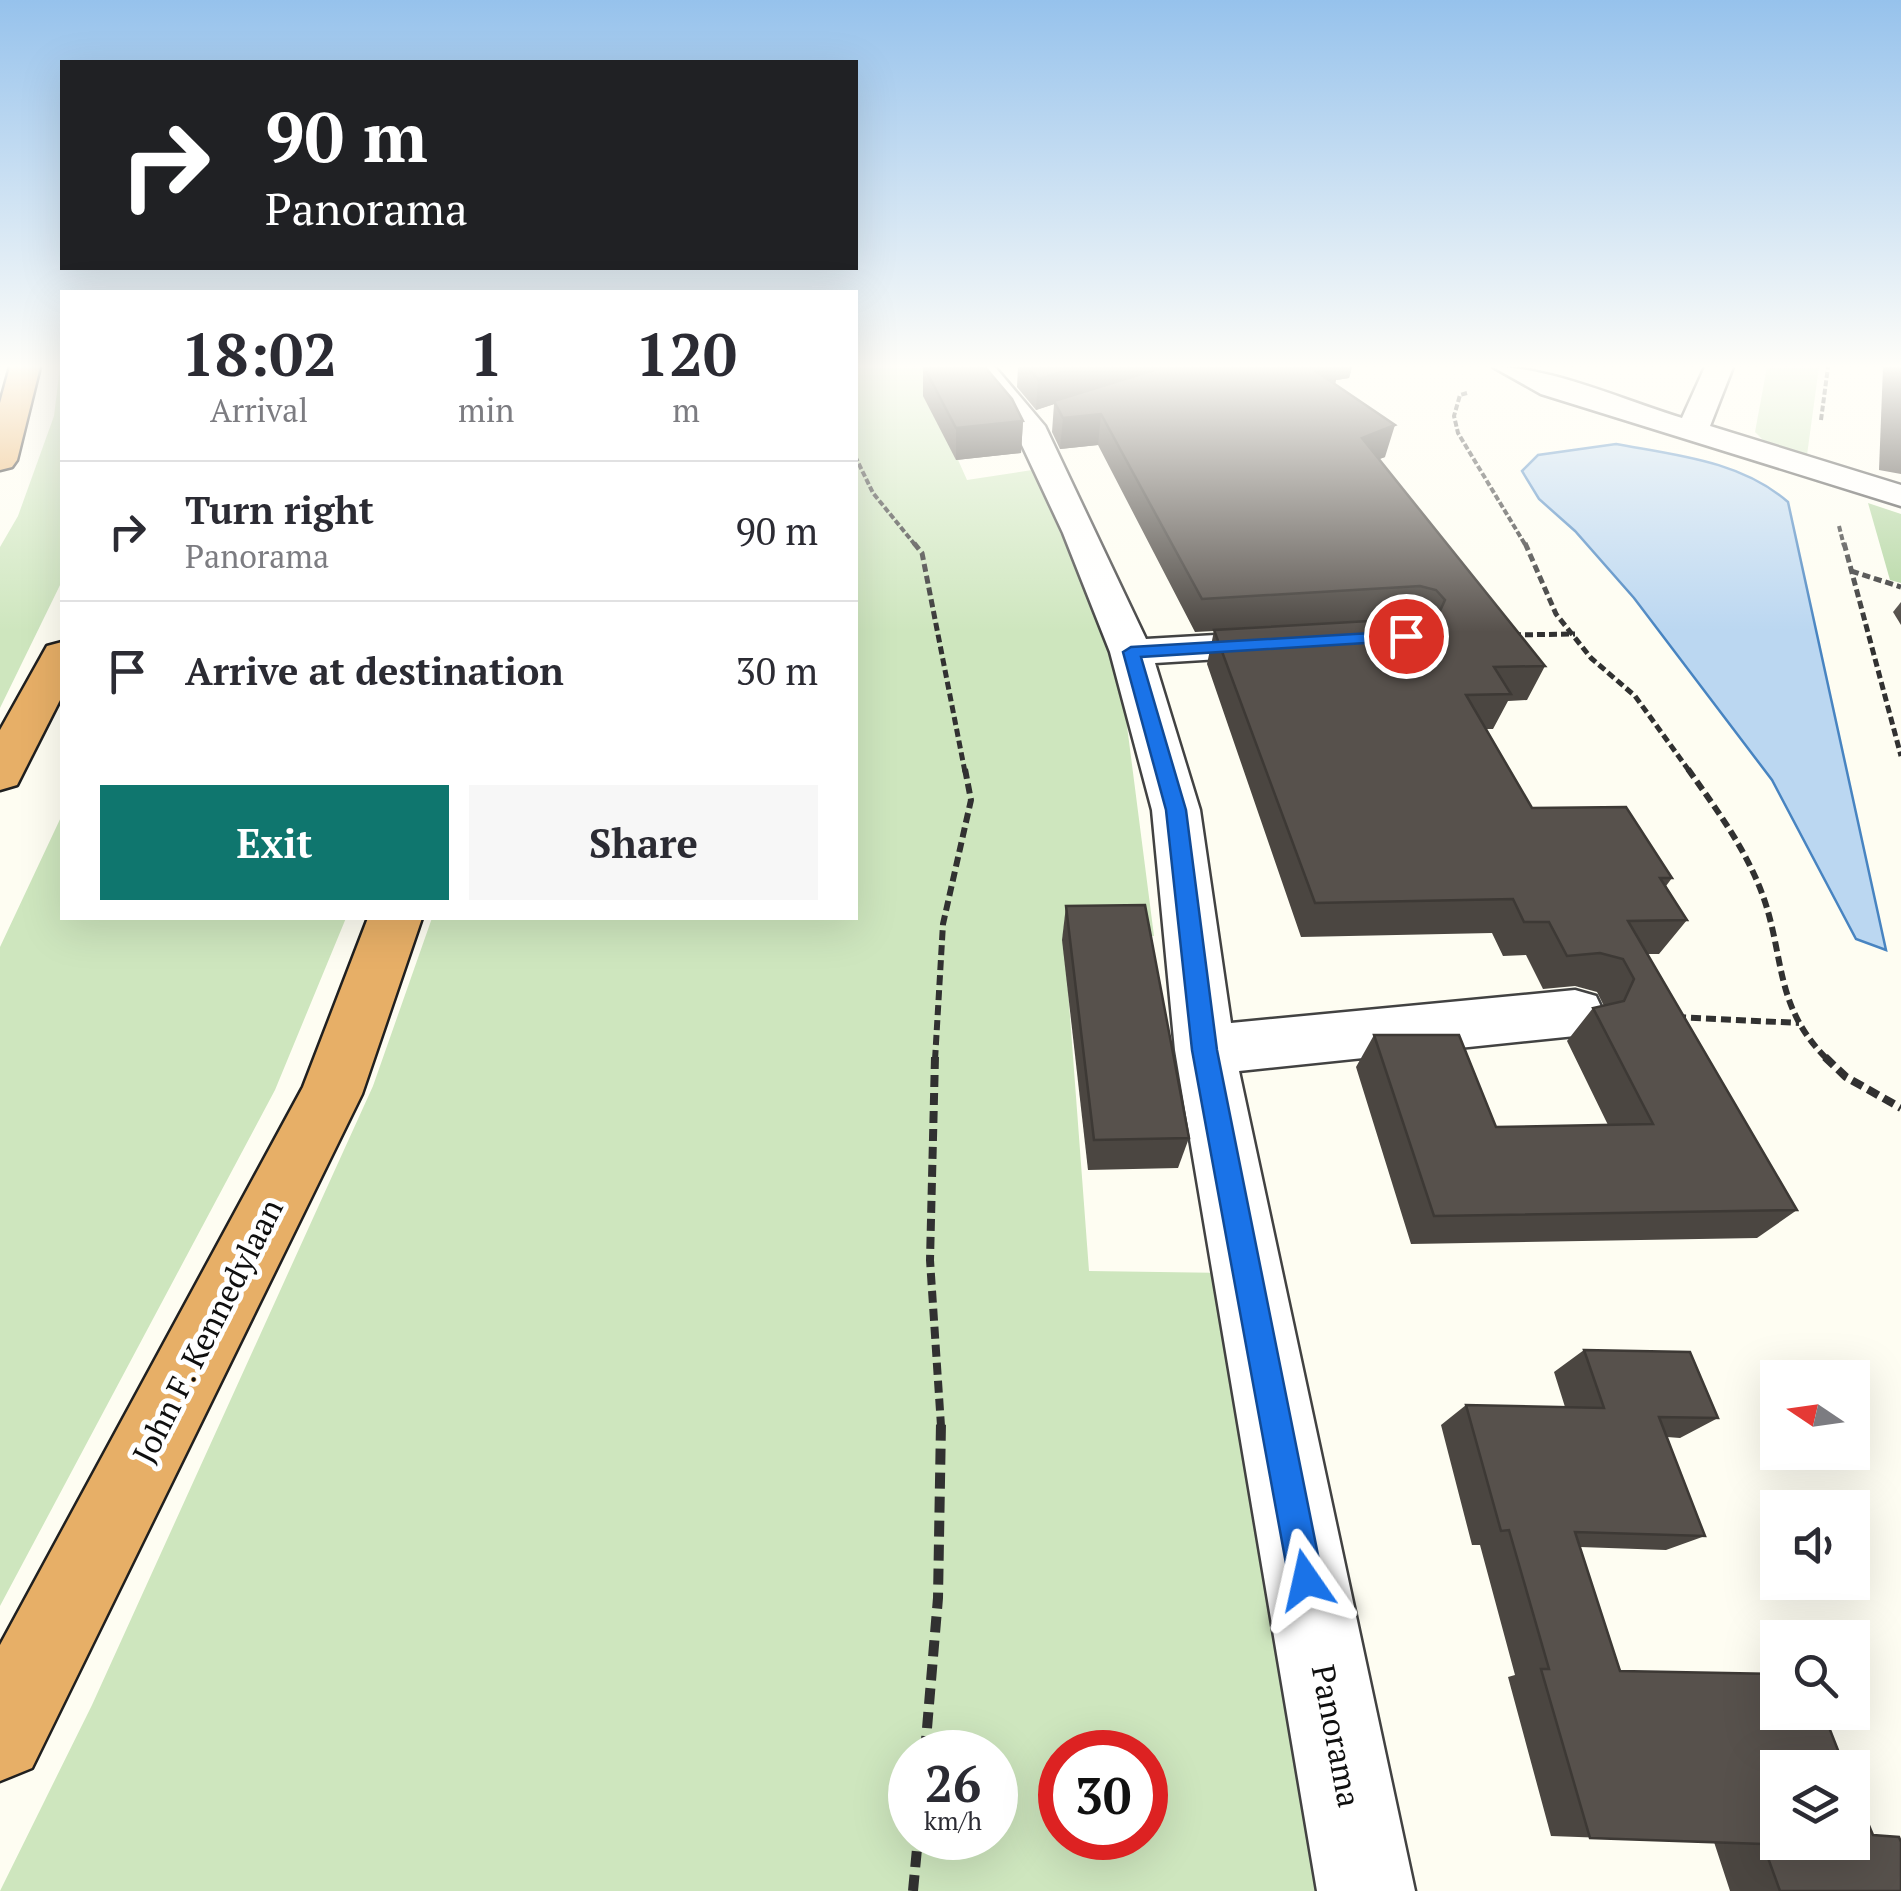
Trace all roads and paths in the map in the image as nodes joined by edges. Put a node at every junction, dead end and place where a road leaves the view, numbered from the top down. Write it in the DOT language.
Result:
graph roads {
  1 [pos="1058,455"];
  2 [pos="1472,455"];
  3 [pos="1765,455"];
  4 [pos="858,462"];
  5 [pos="1901,496"];
  6 [pos="1901,587"];
  7 [pos="1575,634"];
  8 [pos="1512,635"];
  9 [pos="1328,641"];
  10 [pos="1131,652"];
  11 [pos="60,659"];
  12 [pos="1901,756"];
  13 [pos="0,774"];
  14 [pos="393,920"];
  15 [pos="1575,1013"];
  16 [pos="1701,1018"];
  17 [pos="1800,1023"];
  18 [pos="1205,1050"];
  19 [pos="1901,1108"];
  20 [pos="927,1730"];
  21 [pos="0,1736"];
  22 [pos="916,1860"];
  23 [pos="913,1891"];
  24 [pos="1366,1891"];
  1 -- 10 [label="street, Panorama"];
  2 -- 7 [label="path"];
  3 -- 5 [label="street"];
  4 -- 20 [label="path"];
  6 -- 12 [label="path"];
  7 -- 8 [label="path"];
  7 -- 17 [label="path"];
  9 -- 10 [label="street"];
  10 -- 18 [label="street, Panorama"];
  11 -- 13 [label="highway"];
  14 -- 21 [label="highway, John F. Kennedylaan"];
  15 -- 18 [label="street"];
  16 -- 17 [label="path"];
  17 -- 19 [label="path"];
  18 -- 24 [label="street, Panorama"];
  22 -- 23 [label="path"];
}
